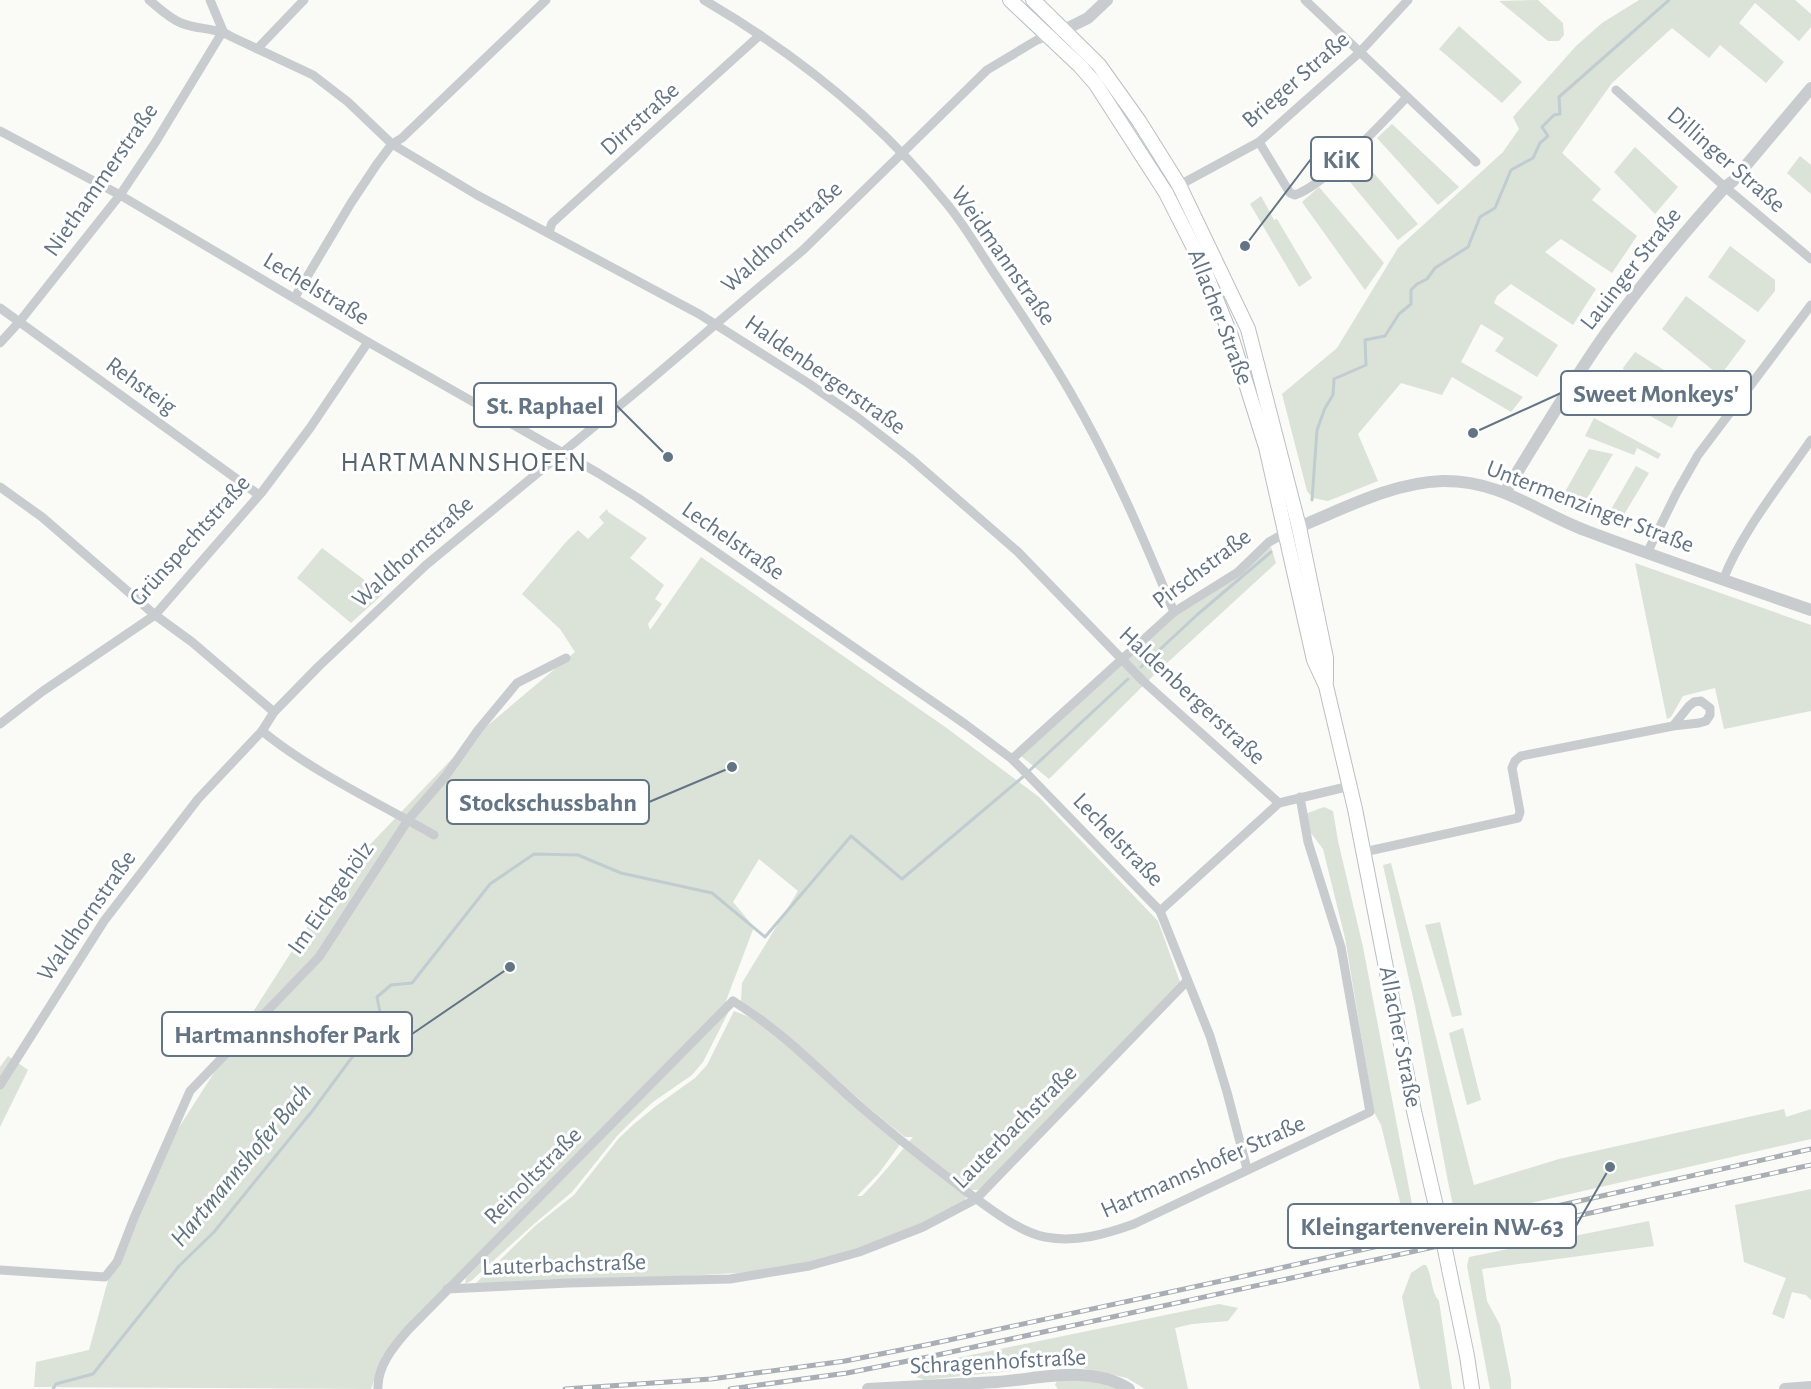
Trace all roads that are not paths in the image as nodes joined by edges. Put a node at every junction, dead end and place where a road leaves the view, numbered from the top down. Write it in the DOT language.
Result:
graph roads {
  1 [pos="149,0"];
  2 [pos="210,0"];
  3 [pos="303,0"];
  4 [pos="546,0"];
  5 [pos="704,0"];
  6 [pos="1010,0"];
  7 [pos="1033,0"];
  8 [pos="1107,0"];
  9 [pos="1305,0"];
  10 [pos="1408,0"];
  11 [pos="1064,30"];
  12 [pos="223,31"];
  13 [pos="760,35"];
  14 [pos="1048,36"];
  15 [pos="256,49"];
  16 [pos="1359,53"];
  17 [pos="1811,88"];
  18 [pos="1616,90"];
  19 [pos="1407,97"];
  20 [pos="0,131"];
  21 [pos="1259,142"];
  22 [pos="392,144"];
  23 [pos="901,154"];
  24 [pos="1476,162"];
  25 [pos="1179,185"];
  26 [pos="1725,187"];
  27 [pos="1166,193"];
  28 [pos="120,195"];
  29 [pos="549,232"];
  30 [pos="1811,259"];
  31 [pos="295,297"];
  32 [pos="1811,305"];
  33 [pos="0,308"];
  34 [pos="20,321"];
  35 [pos="716,324"];
  36 [pos="368,342"];
  37 [pos="0,343"];
  38 [pos="1811,440"];
  39 [pos="560,452"];
  40 [pos="0,487"];
  41 [pos="1504,492"];
  42 [pos="260,495"];
  43 [pos="1299,527"];
  44 [pos="1284,533"];
  45 [pos="1647,553"];
  46 [pos="1723,580"];
  47 [pos="1811,610"];
  48 [pos="1174,612"];
  49 [pos="155,615"];
  50 [pos="566,658"];
  51 [pos="1123,660"];
  52 [pos="1326,686"];
  53 [pos="274,712"];
  54 [pos="0,724"];
  55 [pos="1673,726"];
  56 [pos="262,731"];
  57 [pos="1012,759"];
  58 [pos="1350,786"];
  59 [pos="1300,797"];
  60 [pos="1279,803"];
  61 [pos="408,820"];
  62 [pos="434,835"];
  63 [pos="1364,852"];
  64 [pos="1160,911"];
  65 [pos="1187,981"];
  66 [pos="733,1000"];
  67 [pos="0,1085"];
  68 [pos="1247,1169"];
  69 [pos="976,1199"];
  70 [pos="0,1270"];
  71 [pos="447,1289"];
  72 [pos="1811,1387"];
  73 [pos="378,1389"];
  74 [pos="870,1389"];
  75 [pos="1129,1389"];
  76 [pos="1472,1389"];
  77 [pos="1785,1389"];
  1 -- 12 [label="street, Haldenbergerstraße"];
  2 -- 12 [label="street"];
  3 -- 15 [label="street"];
  4 -- 22 [label="street"];
  5 -- 13 [label="street, Weidmannstraße"];
  6 -- 14 [label="main road, Allacher Straße"];
  7 -- 11 [label="main road, Allacher Straße"];
  8 -- 11 [label="street, Waldhornstraße"];
  9 -- 16 [label="street"];
  10 -- 16 [label="street, Brieger Straße"];
  11 -- 14 [label="street, Waldhornstraße"];
  11 -- 25 [label="main road, Allacher Straße"];
  12 -- 15 [label="street, Haldenbergerstraße"];
  12 -- 28 [label="street, Niethammerstraße"];
  13 -- 23 [label="street, Weidmannstraße"];
  13 -- 29 [label="street, Dirrstraße"];
  14 -- 23 [label="street, Waldhornstraße"];
  14 -- 27 [label="main road, Allacher Straße"];
  15 -- 22 [label="street, Haldenbergerstraße"];
  16 -- 19 [label="street"];
  16 -- 21 [label="street, Brieger Straße"];
  17 -- 26 [label="street, Lauinger Straße"];
  18 -- 26 [label="street, Dillinger Straße"];
  19 -- 21 [label="street"];
  19 -- 24 [label="street"];
  20 -- 28 [label="street, Lechelstraße"];
  21 -- 25 [label="street, Brieger Straße"];
  22 -- 29 [label="street, Haldenbergerstraße"];
  22 -- 31 [label="street"];
  23 -- 35 [label="street, Waldhornstraße"];
  23 -- 48 [label="street, Weidmannstraße"];
  25 -- 27 [label="street, Brieger Straße"];
  25 -- 43 [label="main road, Allacher Straße"];
  26 -- 30 [label="street, Dillinger Straße"];
  26 -- 41 [label="street, Lauinger Straße"];
  27 -- 44 [label="main road, Allacher Straße"];
  28 -- 31 [label="street, Lechelstraße"];
  28 -- 34 [label="street, Niethammerstraße"];
  29 -- 35 [label="street, Haldenbergerstraße"];
  31 -- 36 [label="street, Lechelstraße"];
  32 -- 45 [label="street"];
  33 -- 34 [label="street, Rehsteig"];
  34 -- 37 [label="street, Niethammerstraße"];
  34 -- 42 [label="street, Rehsteig"];
  35 -- 39 [label="street, Waldhornstraße"];
  35 -- 51 [label="street, Haldenbergerstraße"];
  36 -- 39 [label="street, Lechelstraße"];
  36 -- 42 [label="street, Grünspechtstraße"];
  38 -- 46 [label="street"];
  39 -- 53 [label="street, Waldhornstraße"];
  39 -- 57 [label="street, Lechelstraße"];
  40 -- 49 [label="street"];
  41 -- 43 [label="street, Untermenzinger Straße"];
  41 -- 45 [label="street, Untermenzinger Straße"];
  42 -- 49 [label="street, Grünspechtstraße"];
  43 -- 44 [label="street, Untermenzinger Straße"];
  43 -- 52 [label="main road, Allacher Straße"];
  44 -- 48 [label="street, Pirschstraße"];
  44 -- 52 [label="main road, Allacher Straße"];
  45 -- 46 [label="street, Untermenzinger Straße"];
  46 -- 47 [label="street, Untermenzinger Straße"];
  48 -- 51 [label="street, Pirschstraße"];
  49 -- 53 [label="street"];
  49 -- 54 [label="street, Grünspechtstraße"];
  50 -- 61 [label="street, Im Eichgehölz"];
  51 -- 57 [label="street, Pirschstraße"];
  51 -- 60 [label="street, Haldenbergerstraße"];
  52 -- 58 [label="main road, Allacher Straße"];
  53 -- 56 [label="street, Waldhornstraße"];
  55 -- 63 [label="street"];
  56 -- 61 [label="street"];
  56 -- 67 [label="street, Waldhornstraße"];
  57 -- 64 [label="street, Lechelstraße"];
  58 -- 59 [label="street"];
  58 -- 63 [label="main road, Allacher Straße"];
  59 -- 60 [label="street"];
  59 -- 68 [label="street, Hartmannshofer Straße"];
  60 -- 64 [label="street"];
  61 -- 62 [label="street"];
  61 -- 70 [label="street, Im Eichgehölz"];
  63 -- 76 [label="main road, Allacher Straße, bridge"];
  64 -- 65 [label="street, Lechelstraße"];
  65 -- 68 [label="street, Lechelstraße"];
  65 -- 69 [label="street, Lauterbachstraße"];
  66 -- 69 [label="street, Hartmannshofer Straße"];
  66 -- 71 [label="street, Reinoltstraße"];
  68 -- 69 [label="street, Hartmannshofer Straße"];
  69 -- 71 [label="street, Lauterbachstraße"];
  71 -- 73 [label="street, Reinoltstraße"];
  72 -- 77 [label="street"];
  74 -- 75 [label="street, Schragenhofstraße"];
}
